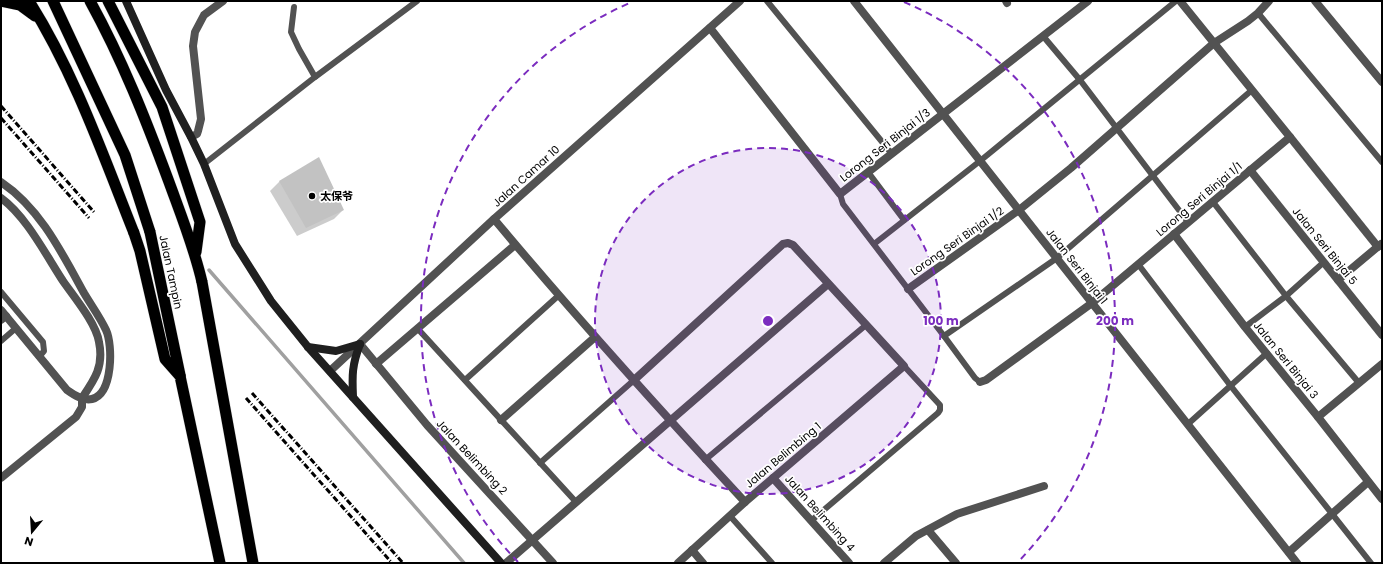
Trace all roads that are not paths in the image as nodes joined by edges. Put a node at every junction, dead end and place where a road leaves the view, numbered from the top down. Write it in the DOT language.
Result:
graph roads {
  1 [pos="1,1"];
  2 [pos="29,1"];
  3 [pos="52,1"];
  4 [pos="90,1"];
  5 [pos="108,1"];
  6 [pos="126,1"];
  7 [pos="223,1"];
  8 [pos="417,1"];
  9 [pos="740,1"];
  10 [pos="767,1"];
  11 [pos="854,1"];
  12 [pos="1088,1"];
  13 [pos="1176,1"];
  14 [pos="1180,1"];
  15 [pos="1269,1"];
  16 [pos="1315,1"];
  17 [pos="294,7"];
  18 [pos="1258,13"];
  19 [pos="44,24"];
  20 [pos="710,28"];
  21 [pos="1043,36"];
  22 [pos="1214,43"];
  23 [pos="315,77"];
  24 [pos="1080,80"];
  25 [pos="1382,82"];
  26 [pos="1252,90"];
  27 [pos="943,114"];
  28 [pos="1118,128"];
  29 [pos="191,137"];
  30 [pos="1290,137"];
  31 [pos="892,154"];
  32 [pos="980,161"];
  33 [pos="1382,162"];
  34 [pos="204,164"];
  35 [pos="1250,170"];
  36 [pos="868,172"];
  37 [pos="1154,176"];
  38 [pos="1,182"];
  39 [pos="840,194"];
  40 [pos="1,198"];
  41 [pos="1213,202"];
  42 [pos="1019,210"];
  43 [pos="494,220"];
  44 [pos="904,220"];
  45 [pos="1188,222"];
  46 [pos="1174,234"];
  47 [pos="874,244"];
  48 [pos="515,245"];
  49 [pos="1380,245"];
  50 [pos="196,255"];
  51 [pos="1057,258"];
  52 [pos="1324,262"];
  53 [pos="1138,264"];
  54 [pos="1338,280"];
  55 [pos="828,284"];
  56 [pos="908,289"];
  57 [pos="1,292"];
  58 [pos="558,296"];
  59 [pos="1286,296"];
  60 [pos="1092,303"];
  61 [pos="3,315"];
  62 [pos="866,325"];
  63 [pos="1245,327"];
  64 [pos="16,328"];
  65 [pos="418,329"];
  66 [pos="1382,335"];
  67 [pos="944,336"];
  68 [pos="594,338"];
  69 [pos="1,341"];
  70 [pos="360,344"];
  71 [pos="308,347"];
  72 [pos="1267,353"];
  73 [pos="39,357"];
  74 [pos="376,364"];
  75 [pos="1382,364"];
  76 [pos="904,366"];
  77 [pos="330,371"];
  78 [pos="180,376"];
  79 [pos="465,380"];
  80 [pos="633,381"];
  81 [pos="980,382"];
  82 [pos="1359,383"];
  83 [pos="1230,386"];
  84 [pos="353,397"];
  85 [pos="82,398"];
  86 [pos="1318,417"];
  87 [pos="501,420"];
  88 [pos="669,421"];
  89 [pos="1188,424"];
  90 [pos="705,460"];
  91 [pos="540,463"];
  92 [pos="1,478"];
  93 [pos="773,478"];
  94 [pos="1368,482"];
  95 [pos="1044,486"];
  96 [pos="1382,499"];
  97 [pos="576,502"];
  98 [pos="744,502"];
  99 [pos="1332,515"];
  100 [pos="730,516"];
  101 [pos="812,520"];
  102 [pos="928,530"];
  103 [pos="533,539"];
  104 [pos="692,550"];
  105 [pos="1289,552"];
  106 [pos="220,563"];
  107 [pos="253,563"];
  108 [pos="501,563"];
  109 [pos="506,563"];
  110 [pos="553,563"];
  111 [pos="678,563"];
  112 [pos="703,563"];
  113 [pos="772,563"];
  114 [pos="849,563"];
  115 [pos="884,563"];
  116 [pos="956,563"];
  117 [pos="1297,563"];
  118 [pos="1370,563"];
  1 -- 19 [label="highway"];
  2 -- 19 [label="highway"];
  3 -- 19 [label="highway"];
  3 -- 78 [label="highway, Jalan Tampin, bridge"];
  4 -- 50 [label="highway"];
  5 -- 50 [label="highway"];
  6 -- 29 [label="main road"];
  7 -- 29 [label="street"];
  8 -- 23 [label="lane"];
  9 -- 20 [label="street, Jalan Camar 10"];
  10 -- 31 [label="lane"];
  11 -- 27 [label="street, Jalan Seri Binjai 1"];
  12 -- 21 [label="street, Lorong Seri Binjai 1/3"];
  13 -- 24 [label="lane"];
  14 -- 22 [label="street"];
  15 -- 18 [label="street, Lorong Seri Binjai 1/2"];
  16 -- 25 [label="street"];
  17 -- 23 [label="lane"];
  18 -- 22 [label="street, Lorong Seri Binjai 1/2"];
  18 -- 33 [label="lane"];
  19 -- 78 [label="highway, bridge"];
  20 -- 39 [label="street"];
  20 -- 43 [label="street, Jalan Camar 10"];
  21 -- 24 [label="lane"];
  21 -- 27 [label="street, Lorong Seri Binjai 1/3"];
  22 -- 26 [label="street"];
  22 -- 28 [label="street, Lorong Seri Binjai 1/2"];
  23 -- 34 [label="lane"];
  24 -- 28 [label="lane"];
  24 -- 32 [label="lane"];
  26 -- 30 [label="street"];
  26 -- 37 [label="lane"];
  27 -- 31 [label="street, Lorong Seri Binjai 1/3"];
  27 -- 32 [label="street, Jalan Seri Binjai 1"];
  28 -- 37 [label="lane"];
  28 -- 42 [label="street, Lorong Seri Binjai 1/2"];
  29 -- 34 [label="main road"];
  30 -- 35 [label="street, Lorong Seri Binjai 1/1"];
  30 -- 49 [label="street"];
  31 -- 36 [label="street, Lorong Seri Binjai 1/3"];
  32 -- 42 [label="street, Jalan Seri Binjai 1"];
  32 -- 44 [label="lane"];
  34 -- 71 [label="main road"];
  35 -- 41 [label="street, Lorong Seri Binjai 1/1"];
  35 -- 52 [label="street, Jalan Seri Binjai 5"];
  36 -- 39 [label="street, Lorong Seri Binjai 1/3"];
  36 -- 44 [label="lane"];
  37 -- 45 [label="lane"];
  37 -- 51 [label="lane"];
  38 -- 85 [label="street"];
  39 -- 47 [label="lane"];
  40 -- 85 [label="street"];
  41 -- 45 [label="street, Lorong Seri Binjai 1/1"];
  41 -- 59 [label="lane"];
  42 -- 51 [label="street, Jalan Seri Binjai 1"];
  42 -- 56 [label="street, Lorong Seri Binjai 1/2"];
  43 -- 48 [label="street"];
  43 -- 70 [label="street, Jalan Camar 10"];
  44 -- 47 [label="lane"];
  45 -- 46 [label="street, Lorong Seri Binjai 1/1"];
  46 -- 53 [label="street, Lorong Seri Binjai 1/1"];
  46 -- 63 [label="street, Jalan Seri Binjai 3"];
  47 -- 56 [label="lane"];
  48 -- 58 [label="street"];
  48 -- 65 [label="street"];
  49 -- 54 [label="street"];
  50 -- 107 [label="highway, bridge"];
  51 -- 60 [label="street, Jalan Seri Binjai 1"];
  51 -- 67 [label="lane"];
  52 -- 54 [label="street, Jalan Seri Binjai 5"];
  52 -- 59 [label="lane"];
  53 -- 60 [label="street, Lorong Seri Binjai 1/1"];
  53 -- 83 [label="lane"];
  54 -- 66 [label="street, Jalan Seri Binjai 5"];
  55 -- 62 [label="street"];
  55 -- 80 [label="street"];
  55 -- 88 [label="street"];
  56 -- 67 [label="lane"];
  57 -- 73 [label="lane"];
  58 -- 68 [label="street"];
  58 -- 79 [label="lane"];
  59 -- 63 [label="lane"];
  59 -- 82 [label="lane"];
  60 -- 81 [label="street, Lorong Seri Binjai 1/1"];
  60 -- 89 [label="street, Jalan Seri Binjai 1"];
  61 -- 64 [label="street"];
  62 -- 76 [label="street"];
  62 -- 90 [label="lane"];
  63 -- 72 [label="street, Jalan Seri Binjai 3"];
  64 -- 69 [label="lane"];
  64 -- 73 [label="street"];
  65 -- 74 [label="street"];
  65 -- 79 [label="lane"];
  67 -- 81 [label="lane"];
  68 -- 80 [label="street"];
  68 -- 87 [label="street"];
  70 -- 71 [label="main road"];
  70 -- 74 [label="street, Jalan Belimbing 2"];
  70 -- 77 [label="street, Jalan Camar 10"];
  70 -- 84 [label="main road"];
  71 -- 77 [label="main road"];
  72 -- 83 [label="lane"];
  72 -- 86 [label="street, Jalan Seri Binjai 3"];
  73 -- 85 [label="street"];
  74 -- 103 [label="street, Jalan Belimbing 2"];
  75 -- 82 [label="street"];
  76 -- 93 [label="street, Jalan Belimbing 1"];
  76 -- 101 [label="lane"];
  77 -- 84 [label="main road"];
  78 -- 106 [label="highway, Jalan Tampin"];
  79 -- 87 [label="lane"];
  80 -- 88 [label="street"];
  80 -- 91 [label="lane"];
  82 -- 86 [label="street"];
  83 -- 89 [label="lane"];
  83 -- 99 [label="lane"];
  84 -- 108 [label="main road"];
  85 -- 92 [label="street"];
  86 -- 94 [label="street, Jalan Seri Binjai 3"];
  87 -- 91 [label="lane"];
  88 -- 90 [label="street"];
  88 -- 97 [label="street"];
  89 -- 105 [label="street, Jalan Seri Binjai 1"];
  90 -- 98 [label="street"];
  91 -- 97 [label="lane"];
  93 -- 98 [label="street, Jalan Belimbing 1"];
  93 -- 101 [label="street, Jalan Belimbing 4"];
  94 -- 96 [label="street, Jalan Seri Binjai 3"];
  94 -- 99 [label="street"];
  95 -- 102 [label="street"];
  97 -- 103 [label="street"];
  98 -- 100 [label="street, Jalan Belimbing 1"];
  99 -- 105 [label="street"];
  99 -- 118 [label="lane"];
  100 -- 104 [label="street, Jalan Belimbing 1"];
  100 -- 113 [label="lane"];
  101 -- 114 [label="street, Jalan Belimbing 4"];
  102 -- 115 [label="street"];
  102 -- 116 [label="street"];
  103 -- 109 [label="street"];
  103 -- 110 [label="street, Jalan Belimbing 2"];
  104 -- 111 [label="street, Jalan Belimbing 1"];
  104 -- 112 [label="street"];
  105 -- 117 [label="street, Jalan Seri Binjai 1"];
}
